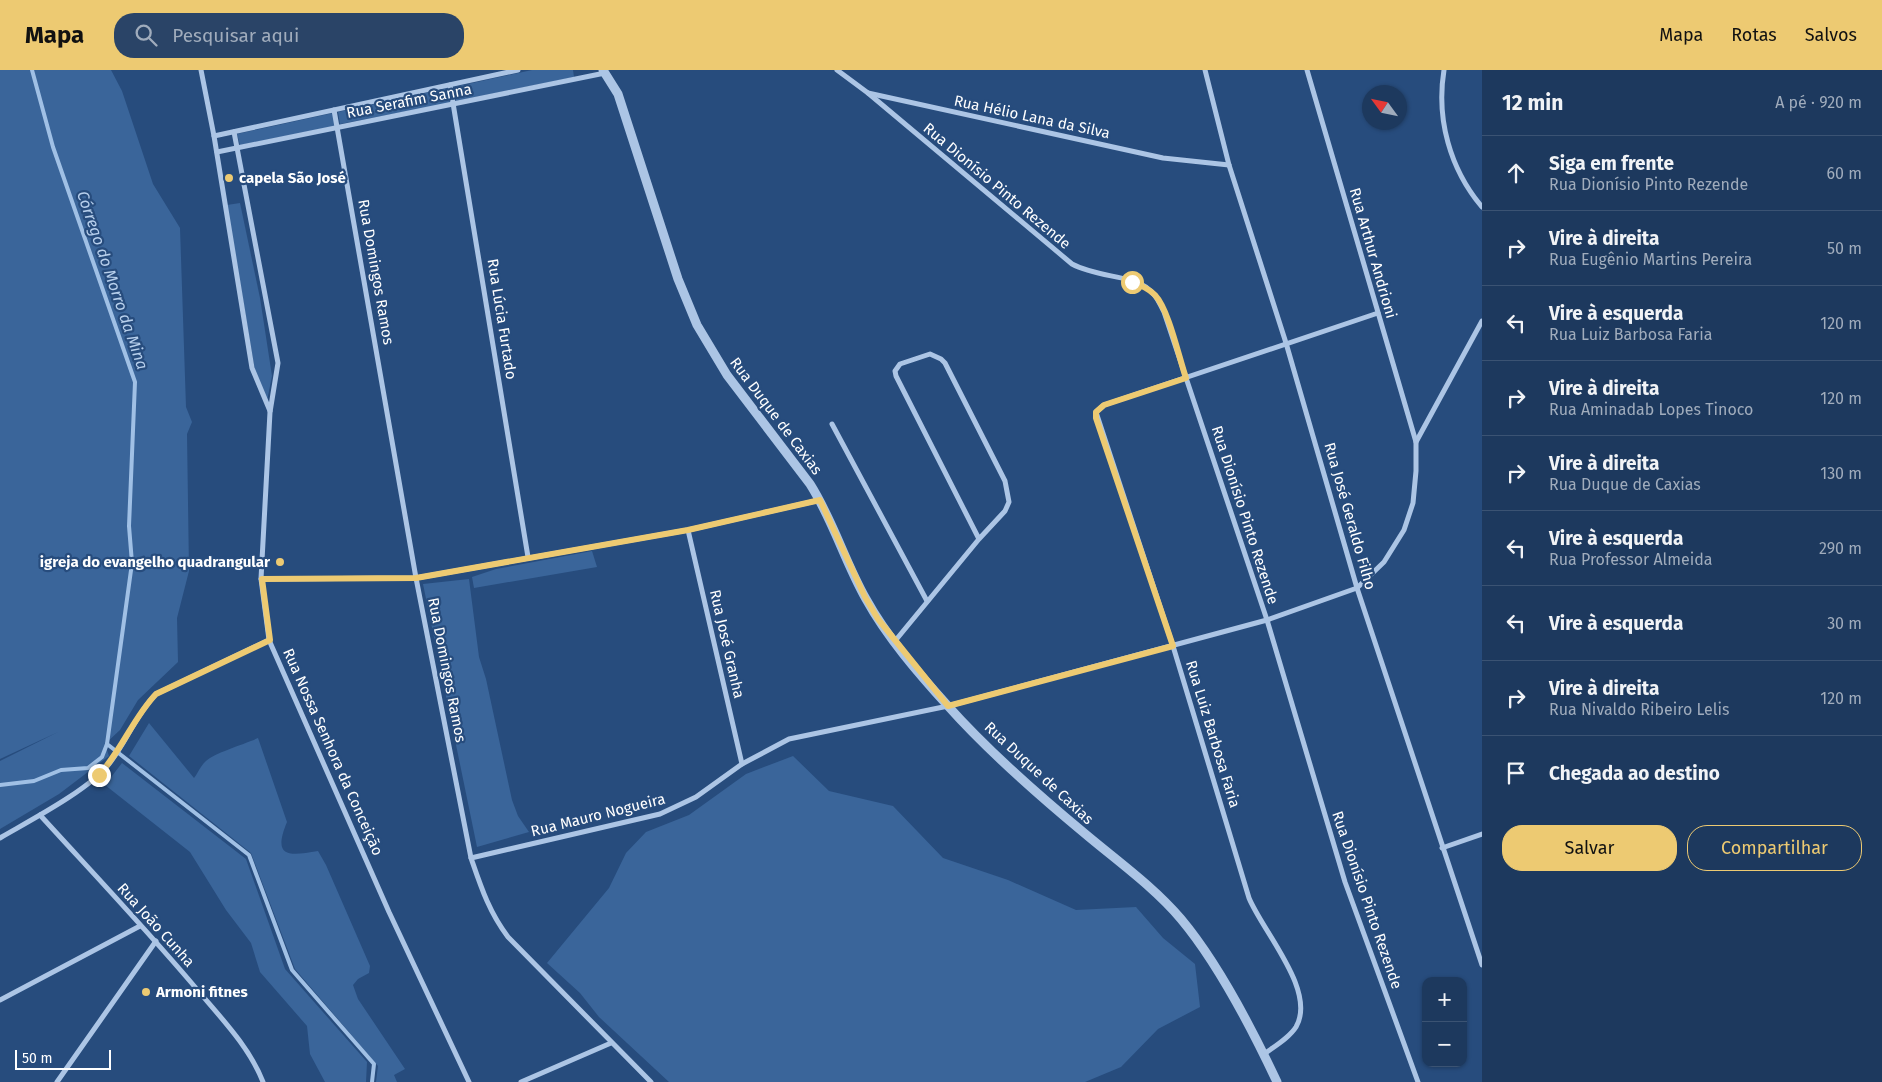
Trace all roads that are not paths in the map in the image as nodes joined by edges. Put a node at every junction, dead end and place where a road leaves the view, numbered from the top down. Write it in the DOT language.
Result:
graph roads {
  1 [pos="200,70"];
  2 [pos="518,70"];
  3 [pos="837,70"];
  4 [pos="1205,70"];
  5 [pos="1307,70"];
  6 [pos="1444,70"];
  7 [pos="605,71"];
  8 [pos="450,85"];
  9 [pos="868,93"];
  10 [pos="454,105"];
  11 [pos="334,110"];
  12 [pos="338,128"];
  13 [pos="234,132"];
  14 [pos="214,136"];
  15 [pos="238,148"];
  16 [pos="217,152"];
  17 [pos="1229,165"];
  18 [pos="1482,207"];
  19 [pos="1378,314"];
  20 [pos="1482,321"];
  21 [pos="1286,342"];
  22 [pos="1186,378"];
  23 [pos="270,412"];
  24 [pos="832,424"];
  25 [pos="1416,442"];
  26 [pos="820,500"];
  27 [pos="688,530"];
  28 [pos="979,539"];
  29 [pos="528,558"];
  30 [pos="416,578"];
  31 [pos="262,579"];
  32 [pos="1357,588"];
  33 [pos="927,601"];
  34 [pos="1267,620"];
  35 [pos="270,640"];
  36 [pos="894,641"];
  37 [pos="1173,646"];
  38 [pos="948,706"];
  39 [pos="742,764"];
  40 [pos="40,815"];
  41 [pos="1482,834"];
  42 [pos="0,838"];
  43 [pos="1442,848"];
  44 [pos="471,858"];
  45 [pos="140,926"];
  46 [pos="156,941"];
  47 [pos="1482,965"];
  48 [pos="0,1000"];
  49 [pos="611,1043"];
  50 [pos="1264,1054"];
  51 [pos="57,1082"];
  52 [pos="264,1082"];
  53 [pos="469,1082"];
  54 [pos="521,1082"];
  55 [pos="651,1082"];
  56 [pos="1277,1082"];
  57 [pos="1418,1082"];
  1 -- 14 [label="street, Rua Nossa Senhora da Conceição"];
  2 -- 8 [label="street, Rua Serafim Sanna"];
  3 -- 9 [label="street, Rua Hélio Lana da Silva"];
  4 -- 17 [label="street, Rua José Geraldo Filho"];
  5 -- 19 [label="street, Rua Arthur Andrioni"];
  6 -- 18 [label="street"];
  7 -- 10 [label="street, Rua Serafim Sanna"];
  7 -- 26 [label="street, Rua Duque de Caxias"];
  8 -- 10 [label="street, Rua Lúcia Furtado"];
  8 -- 11 [label="street, Rua Serafim Sanna"];
  9 -- 17 [label="street, Rua Hélio Lana da Silva"];
  9 -- 22 [label="street, Rua Dionísio Pinto Rezende"];
  10 -- 12 [label="street, Rua Serafim Sanna"];
  10 -- 29 [label="street, Rua Lúcia Furtado"];
  11 -- 12 [label="street, Rua Domingos Ramos"];
  11 -- 13 [label="street, Rua Serafim Sanna"];
  12 -- 15 [label="street, Rua Serafim Sanna"];
  12 -- 30 [label="street, Rua Domingos Ramos"];
  13 -- 14 [label="street, Rua Serafim Sanna"];
  13 -- 15 [label="street, Rua Nossa Senhora da Conceição"];
  14 -- 16 [label="street, Rua Nossa Senhora da Conceição"];
  15 -- 16 [label="street, Rua Serafim Sanna"];
  15 -- 23 [label="street, Rua Nossa Senhora da Conceição"];
  16 -- 23 [label="street, Rua Nossa Senhora da Conceição"];
  17 -- 21 [label="street, Rua José Geraldo Filho"];
  19 -- 21 [label="street"];
  19 -- 25 [label="street, Rua Arthur Andrioni"];
  20 -- 25 [label="street"];
  21 -- 22 [label="street"];
  21 -- 32 [label="street, Rua José Geraldo Filho"];
  22 -- 34 [label="street, Rua Dionísio Pinto Rezende"];
  22 -- 37 [label="street, Rua Luiz Barbosa Faria"];
  23 -- 31 [label="street, Rua Nossa Senhora da Conceição"];
  24 -- 33 [label="street"];
  25 -- 32 [label="street"];
  26 -- 27 [label="street"];
  26 -- 36 [label="street, Rua Duque de Caxias"];
  27 -- 29 [label="street"];
  27 -- 39 [label="street, Rua José Granha"];
  28 -- 28 [label="street"];
  28 -- 33 [label="street"];
  29 -- 30 [label="street"];
  30 -- 31 [label="street"];
  30 -- 44 [label="street, Rua Domingos Ramos"];
  31 -- 35 [label="street, Rua Nossa Senhora da Conceição"];
  32 -- 34 [label="street, Rua Mauro Nogueira"];
  32 -- 43 [label="street, Rua José Geraldo Filho"];
  33 -- 36 [label="street"];
  34 -- 37 [label="street, Rua Mauro Nogueira"];
  34 -- 57 [label="street, Rua Dionísio Pinto Rezende"];
  35 -- 40 [label="street"];
  35 -- 53 [label="street, Rua Nossa Senhora da Conceição"];
  36 -- 38 [label="street, Rua Duque de Caxias"];
  37 -- 38 [label="street, Rua Mauro Nogueira"];
  37 -- 50 [label="street, Rua Luiz Barbosa Faria"];
  38 -- 39 [label="street, Rua Mauro Nogueira"];
  38 -- 50 [label="street, Rua Duque de Caxias"];
  39 -- 44 [label="street, Rua Mauro Nogueira"];
  40 -- 42 [label="street"];
  40 -- 45 [label="street, Rua João Cunha"];
  41 -- 43 [label="street"];
  43 -- 47 [label="street, Rua José Geraldo Filho"];
  44 -- 49 [label="street, Rua Domingos Ramos"];
  45 -- 46 [label="street, Rua João Cunha"];
  45 -- 48 [label="street"];
  46 -- 51 [label="street"];
  46 -- 52 [label="street, Rua João Cunha"];
  49 -- 54 [label="street"];
  49 -- 55 [label="street, Rua Domingos Ramos"];
  50 -- 56 [label="street, Rua Duque de Caxias"];
}
